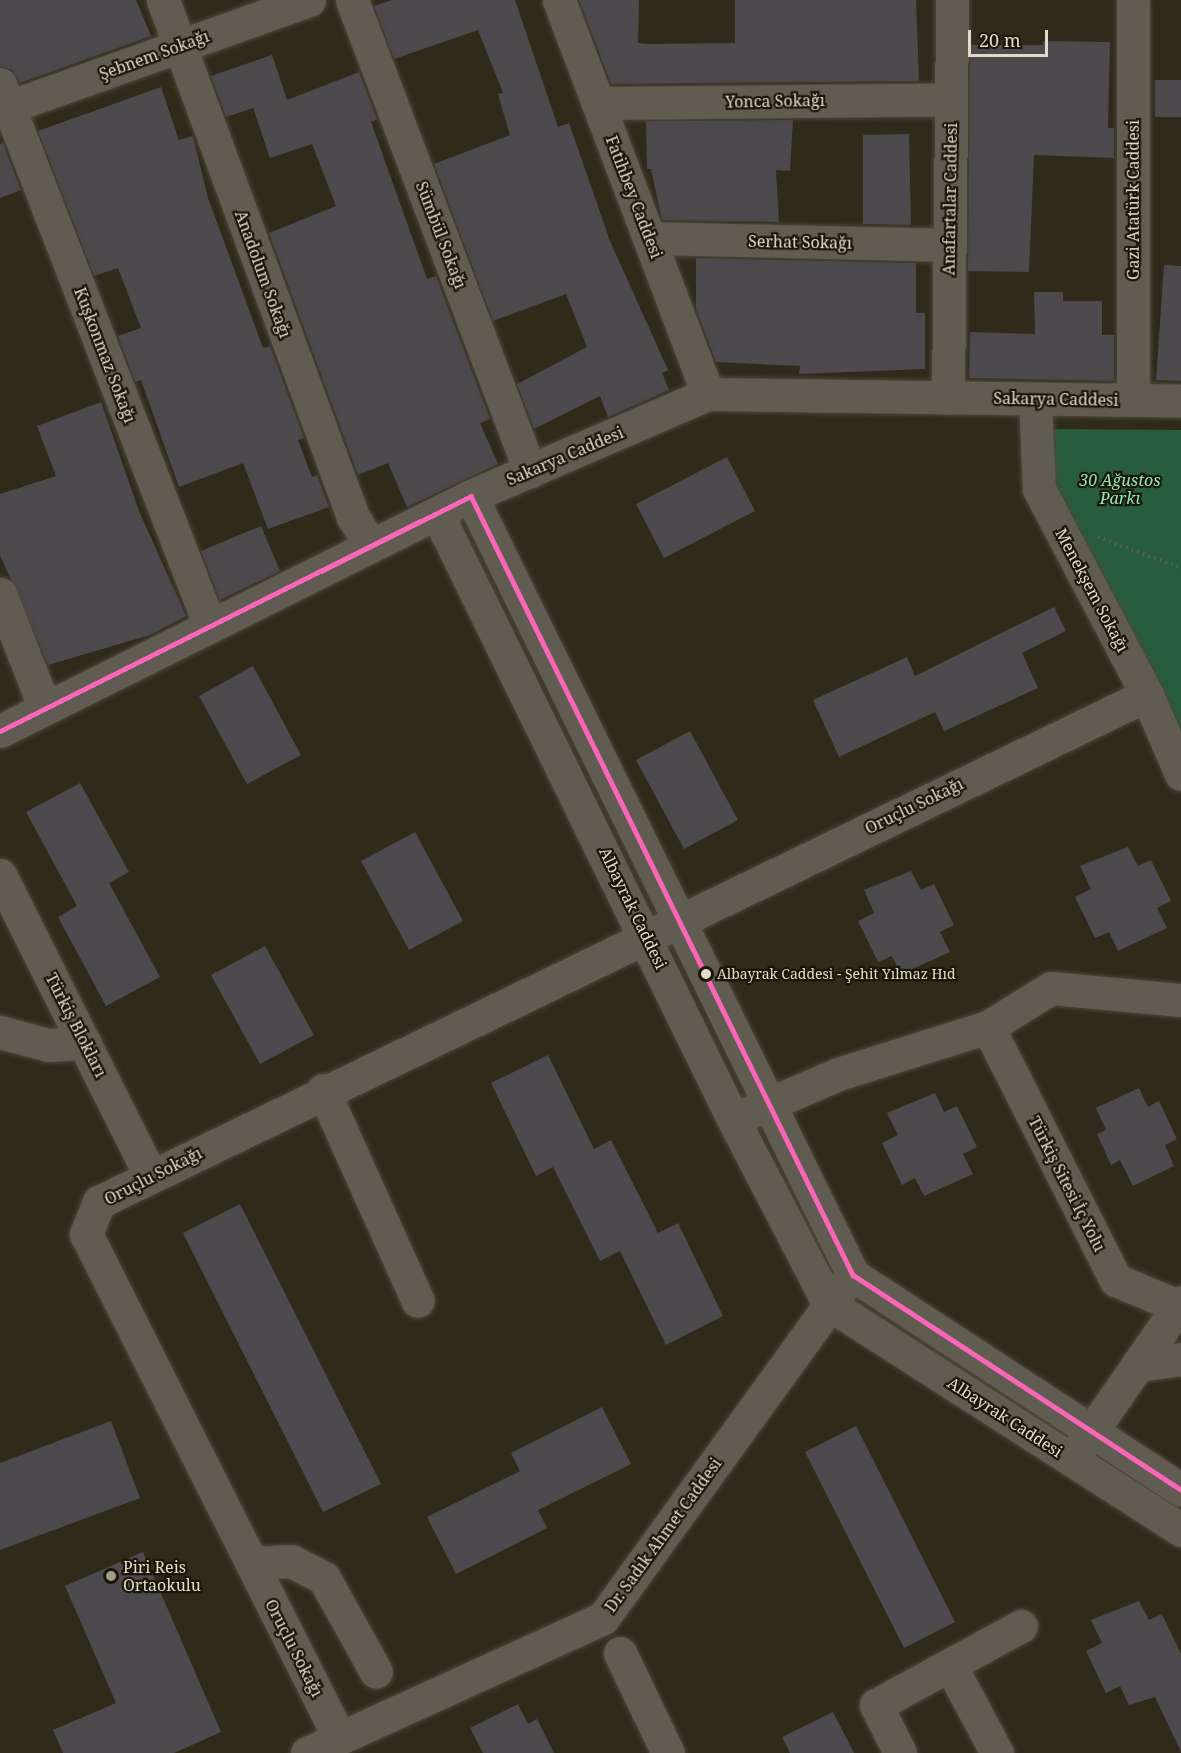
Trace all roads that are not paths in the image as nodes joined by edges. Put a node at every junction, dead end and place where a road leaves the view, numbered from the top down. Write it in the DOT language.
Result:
graph roads {
  1 [pos="163,0"];
  2 [pos="309,0"];
  3 [pos="352,0"];
  4 [pos="559,0"];
  5 [pos="952,0"];
  6 [pos="1133,0"];
  7 [pos="180,46"];
  8 [pos="951,99"];
  9 [pos="3,100"];
  10 [pos="598,103"];
  11 [pos="649,238"];
  12 [pos="950,246"];
  13 [pos="708,394"];
  14 [pos="948,398"];
  15 [pos="1035,399"];
  16 [pos="1133,400"];
  17 [pos="1181,401"];
  18 [pos="530,471"];
  19 [pos="471,496"];
  20 [pos="438,513"];
  21 [pos="370,546"];
  22 [pos="0,594"];
  23 [pos="210,626"];
  24 [pos="1147,694"];
  25 [pos="45,708"];
  26 [pos="0,731"];
  27 [pos="1180,768"];
  28 [pos="0,875"];
  29 [pos="681,918"];
  30 [pos="647,934"];
  31 [pos="1181,1000"];
  32 [pos="988,1027"];
  33 [pos="0,1032"];
  34 [pos="85,1043"];
  35 [pos="322,1090"];
  36 [pos="769,1105"];
  37 [pos="733,1119"];
  38 [pos="152,1176"];
  39 [pos="853,1275"];
  40 [pos="418,1301"];
  41 [pos="829,1304"];
  42 [pos="1180,1304"];
  43 [pos="1181,1359"];
  44 [pos="1138,1365"];
  45 [pos="1091,1432"];
  46 [pos="1072,1460"];
  47 [pos="1181,1490"];
  48 [pos="1181,1530"];
  49 [pos="252,1563"];
  50 [pos="1021,1626"];
  51 [pos="620,1653"];
  52 [pos="950,1665"];
  53 [pos="376,1672"];
  54 [pos="339,1737"];
  55 [pos="307,1753"];
  56 [pos="668,1753"];
  57 [pos="900,1753"];
  58 [pos="997,1753"];
  1 -- 7 [label="street, Anadolum Sokağı"];
  2 -- 7 [label="street, Şebnem Sokağı"];
  3 -- 18 [label="street, Sümbül Sokağı"];
  4 -- 10 [label="street, Fatihbey Caddesi"];
  5 -- 8 [label="street, Anafartalar Caddesi"];
  6 -- 16 [label="street, Gazi Atatürk Caddesi"];
  7 -- 9 [label="street, Şebnem Sokağı"];
  7 -- 21 [label="street, Anadolum Sokağı"];
  8 -- 10 [label="street, Yonca Sokağı"];
  8 -- 12 [label="street, Anafartalar Caddesi"];
  9 -- 23 [label="street, Kuşkonmaz Sokağı"];
  10 -- 11 [label="street, Fatihbey Caddesi"];
  11 -- 12 [label="street, Serhat Sokağı"];
  11 -- 13 [label="street, Fatihbey Caddesi"];
  12 -- 14 [label="street, Anafartalar Caddesi"];
  13 -- 14 [label="street, Sakarya Caddesi"];
  13 -- 18 [label="street, Sakarya Caddesi"];
  14 -- 15 [label="street, Sakarya Caddesi"];
  15 -- 16 [label="street, Sakarya Caddesi"];
  15 -- 24 [label="street, Menekşem Sokağı"];
  16 -- 17 [label="street, Sakarya Caddesi"];
  18 -- 19 [label="street, Sakarya Caddesi"];
  19 -- 20 [label="street, Sakarya Caddesi"];
  19 -- 29 [label="street"];
  20 -- 21 [label="street, Sakarya Caddesi"];
  20 -- 30 [label="street, Albayrak Caddesi"];
  21 -- 23 [label="street, Sakarya Caddesi"];
  22 -- 25 [label="street"];
  23 -- 25 [label="street, Sakarya Caddesi"];
  24 -- 27 [label="street, Menekşem Sokağı"];
  24 -- 29 [label="street, Oruçlu Sokağı"];
  25 -- 26 [label="street, Sakarya Caddesi"];
  28 -- 34 [label="street, Türkiş Blokları"];
  29 -- 30 [label="street, Oruçlu Sokağı"];
  29 -- 36 [label="street"];
  30 -- 35 [label="street, Oruçlu Sokağı"];
  30 -- 37 [label="street, Albayrak Caddesi"];
  31 -- 32 [label="street"];
  32 -- 36 [label="street"];
  32 -- 42 [label="street, Türkiş Sitesi İç Yolu"];
  33 -- 34 [label="street"];
  34 -- 38 [label="street, Türkiş Blokları"];
  35 -- 38 [label="street, Oruçlu Sokağı"];
  35 -- 40 [label="street"];
  36 -- 37 [label="street"];
  36 -- 39 [label="street"];
  37 -- 41 [label="street, Albayrak Caddesi"];
  38 -- 49 [label="street, Oruçlu Sokağı"];
  39 -- 41 [label="street"];
  39 -- 45 [label="street, Albayrak Caddesi"];
  41 -- 46 [label="street, Albayrak Caddesi"];
  41 -- 54 [label="street, Dr. Sadık Ahmet Caddesi"];
  42 -- 44 [label="street"];
  43 -- 44 [label="street"];
  44 -- 45 [label="street"];
  45 -- 46 [label="street"];
  45 -- 47 [label="street, Albayrak Caddesi"];
  46 -- 48 [label="street, Albayrak Caddesi"];
  49 -- 53 [label="street"];
  49 -- 54 [label="street, Oruçlu Sokağı"];
  50 -- 52 [label="street"];
  51 -- 56 [label="street"];
  52 -- 57 [label="street"];
  52 -- 58 [label="street"];
  54 -- 55 [label="street, Dr. Sadık Ahmet Caddesi"];
}
